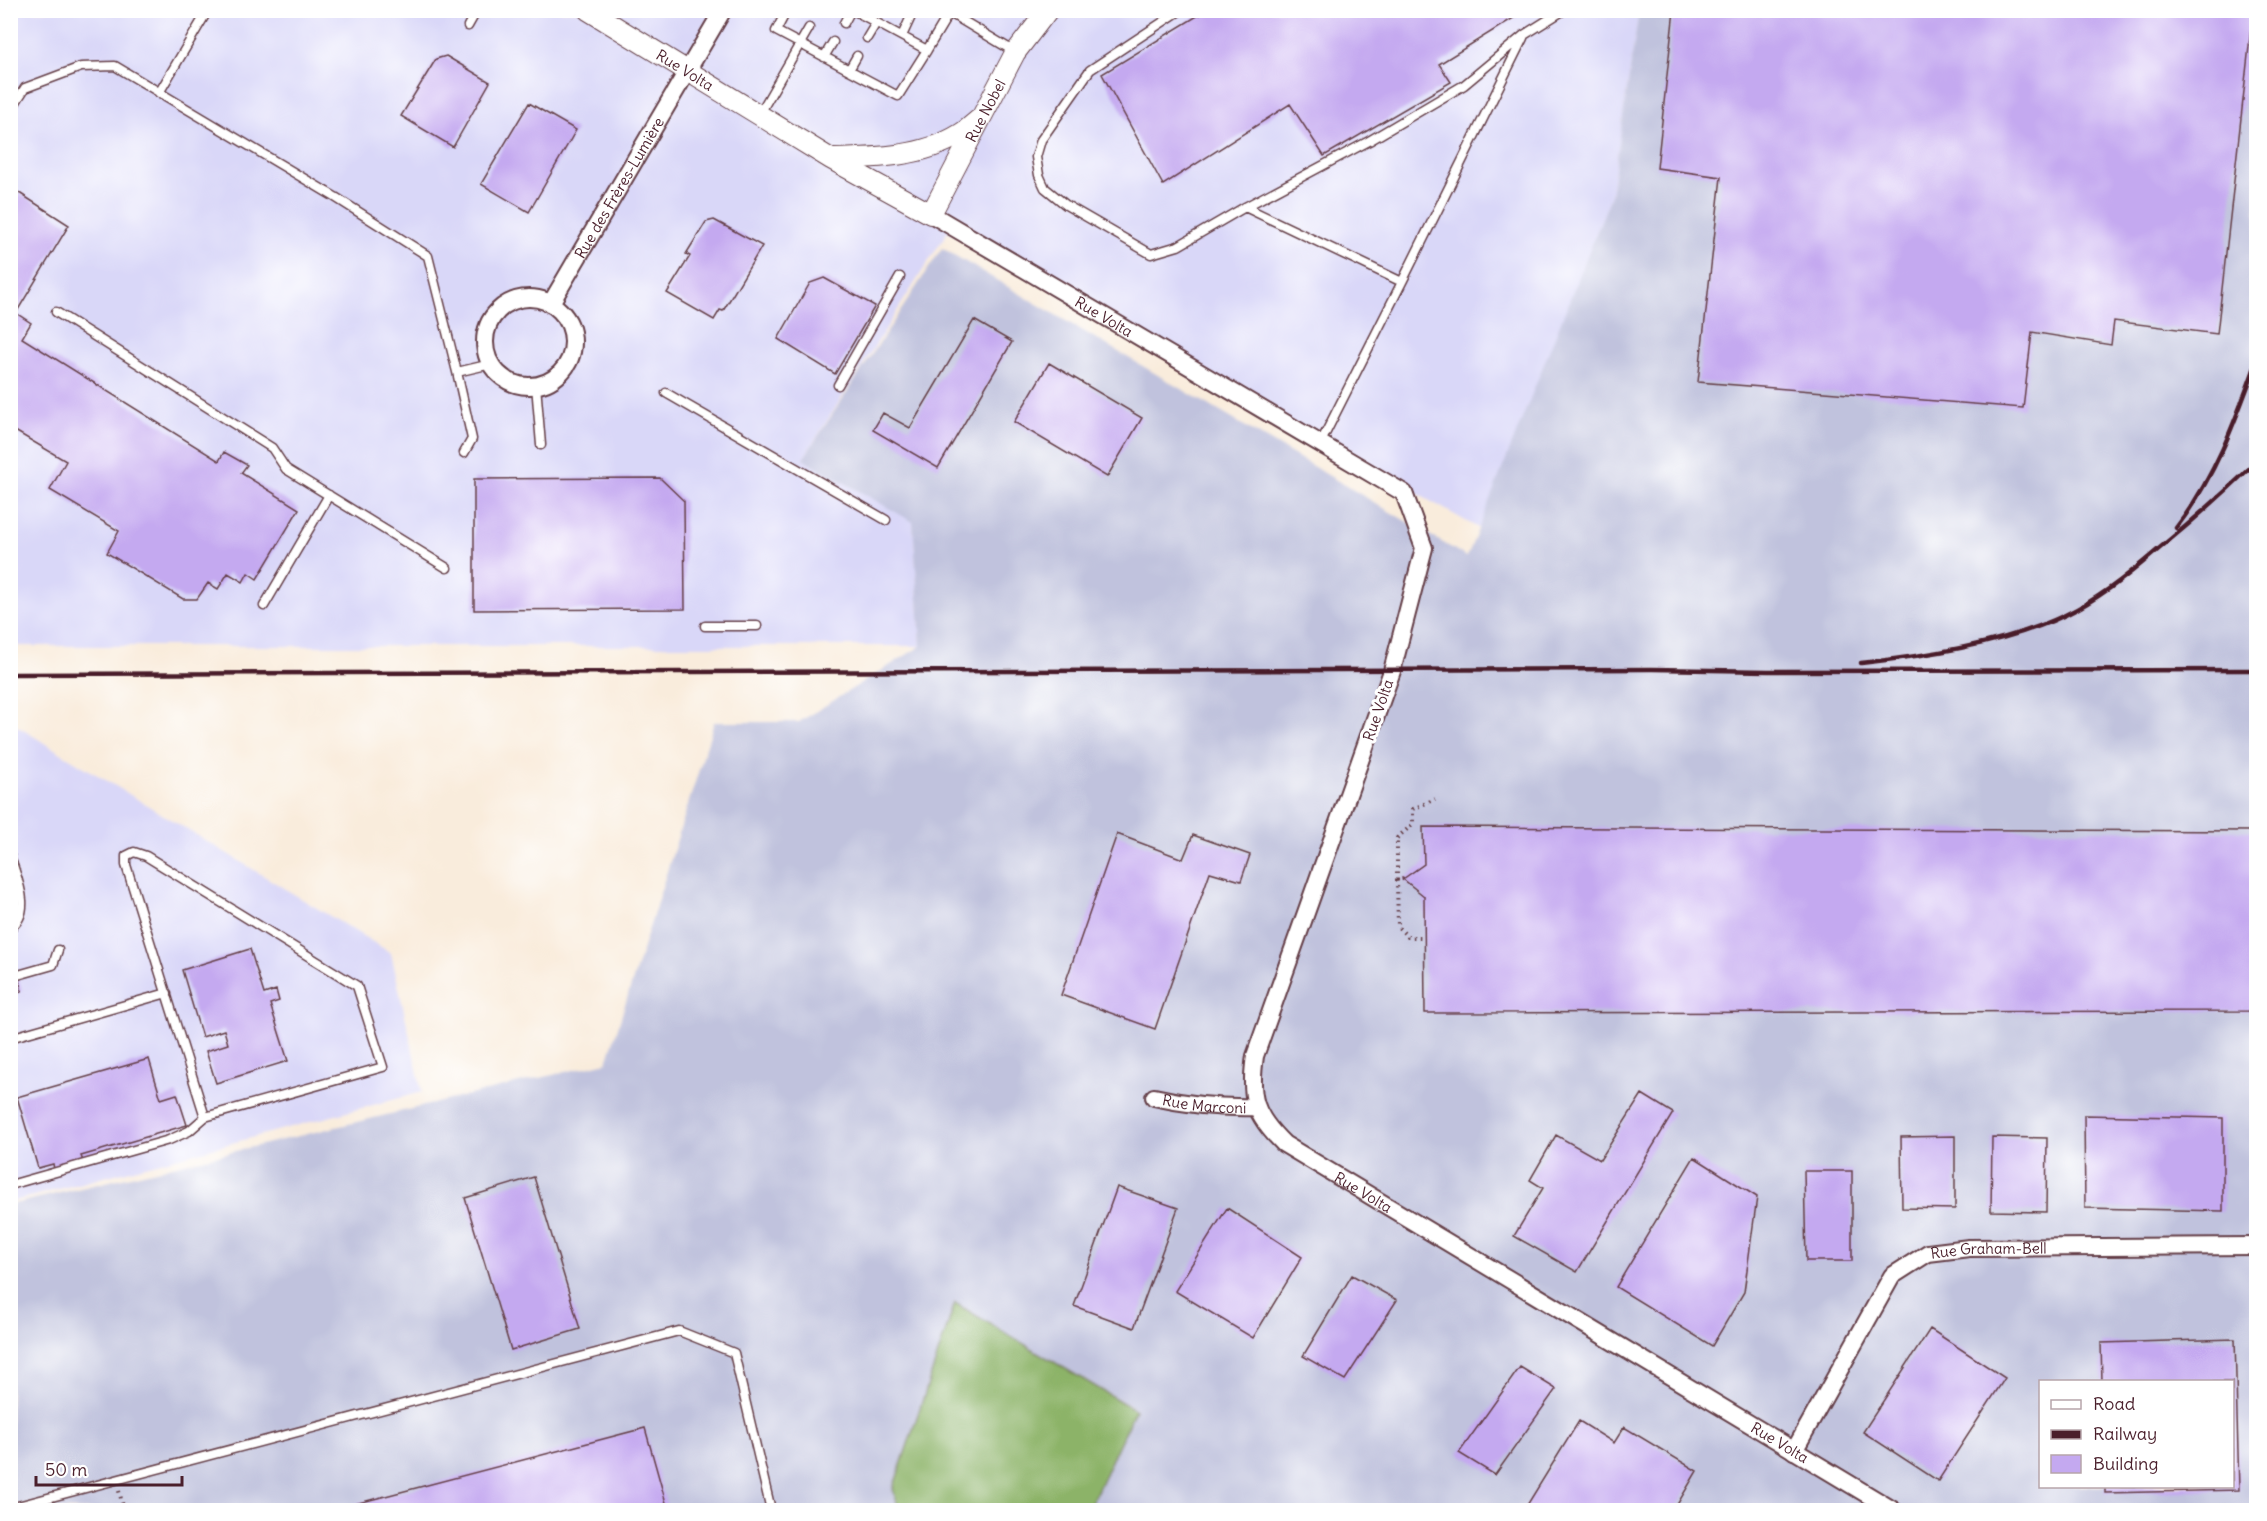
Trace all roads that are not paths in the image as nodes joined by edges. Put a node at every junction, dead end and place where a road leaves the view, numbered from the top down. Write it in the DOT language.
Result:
graph roads {
  1 [pos="208,10"];
  2 [pos="477,10"];
  3 [pos="588,10"];
  4 [pos="723,10"];
  5 [pos="787,10"];
  6 [pos="852,10"];
  7 [pos="914,10"];
  8 [pos="1048,10"];
  9 [pos="1181,10"];
  10 [pos="1564,10"];
  11 [pos="951,12"];
  12 [pos="843,23"];
  13 [pos="876,23"];
  14 [pos="468,26"];
  15 [pos="809,28"];
  16 [pos="1524,35"];
  17 [pos="902,36"];
  18 [pos="867,38"];
  19 [pos="833,42"];
  20 [pos="800,45"];
  21 [pos="927,50"];
  22 [pos="1015,52"];
  23 [pos="857,56"];
  24 [pos="824,57"];
  25 [pos="849,70"];
  26 [pos="686,71"];
  27 [pos="159,93"];
  28 [pos="10,111"];
  29 [pos="759,116"];
  30 [pos="983,116"];
  31 [pos="831,159"];
  32 [pos="1245,207"];
  33 [pos="931,214"];
  34 [pos="900,277"];
  35 [pos="1401,282"];
  36 [pos="551,303"];
  37 [pos="56,312"];
  38 [pos="491,364"];
  39 [pos="457,372"];
  40 [pos="838,385"];
  41 [pos="536,386"];
  42 [pos="666,393"];
  43 [pos="1320,444"];
  44 [pos="541,445"];
  45 [pos="464,453"];
  46 [pos="329,495"];
  47 [pos="886,520"];
  48 [pos="447,568"];
  49 [pos="264,606"];
  50 [pos="705,626"];
  51 [pos="757,626"];
  52 [pos="10,856"];
  53 [pos="22,915"];
  54 [pos="10,917"];
  55 [pos="10,928"];
  56 [pos="58,950"];
  57 [pos="18,975"];
  58 [pos="167,993"];
  59 [pos="10,1038"];
  60 [pos="1155,1097"];
  61 [pos="1256,1107"];
  62 [pos="205,1117"];
  63 [pos="10,1185"];
  64 [pos="2256,1246"];
  65 [pos="1794,1451"];
  66 [pos="10,1508"];
  67 [pos="771,1510"];
  68 [pos="1893,1510"];
  1 -- 27 [label="lane"];
  2 -- 14 [label="lane"];
  3 -- 26 [label="street, Rue Volta"];
  4 -- 26 [label="street, Rue des Frères-Lumière"];
  5 -- 20 [label="lane"];
  6 -- 12 [label="lane"];
  6 -- 13 [label="lane"];
  7 -- 17 [label="lane"];
  8 -- 22 [label="street, Rue Nobel"];
  9 -- 32 [label="lane"];
  10 -- 16 [label="lane"];
  11 -- 21 [label="lane"];
  11 -- 22 [label="lane"];
  13 -- 17 [label="lane"];
  13 -- 18 [label="lane"];
  15 -- 20 [label="lane"];
  16 -- 32 [label="lane"];
  16 -- 35 [label="lane"];
  17 -- 21 [label="lane"];
  19 -- 24 [label="lane"];
  20 -- 24 [label="lane"];
  20 -- 29 [label="lane"];
  21 -- 25 [label="lane"];
  22 -- 30 [label="street, Rue Nobel"];
  23 -- 25 [label="lane"];
  24 -- 25 [label="lane"];
  26 -- 29 [label="street, Rue Volta"];
  26 -- 36 [label="street, Rue des Frères-Lumière"];
  27 -- 28 [label="lane"];
  27 -- 39 [label="lane"];
  29 -- 31 [label="street, Rue Volta"];
  30 -- 31 [label="street"];
  30 -- 33 [label="street, Rue Nobel"];
  31 -- 33 [label="street, Rue Volta"];
  32 -- 35 [label="lane"];
  33 -- 43 [label="street, Rue Volta"];
  34 -- 40 [label="lane"];
  35 -- 43 [label="lane"];
  36 -- 38 [label="street"];
  36 -- 41 [label="street"];
  37 -- 46 [label="lane"];
  38 -- 39 [label="lane"];
  38 -- 41 [label="street"];
  39 -- 45 [label="lane"];
  41 -- 44 [label="lane"];
  42 -- 47 [label="lane"];
  43 -- 61 [label="street, Rue Volta"];
  46 -- 48 [label="lane"];
  46 -- 49 [label="lane"];
  50 -- 51 [label="lane"];
  52 -- 53 [label="lane"];
  53 -- 54 [label="lane"];
  53 -- 55 [label="lane"];
  56 -- 57 [label="lane"];
  58 -- 59 [label="lane"];
  58 -- 62 [label="lane"];
  58 -- 62 [label="lane"];
  60 -- 61 [label="street, Rue Marconi"];
  61 -- 65 [label="street, Rue Volta"];
  62 -- 63 [label="lane"];
  64 -- 65 [label="street, Rue Graham-Bell"];
  65 -- 68 [label="street, Rue Volta"];
  66 -- 67 [label="lane"];
}
